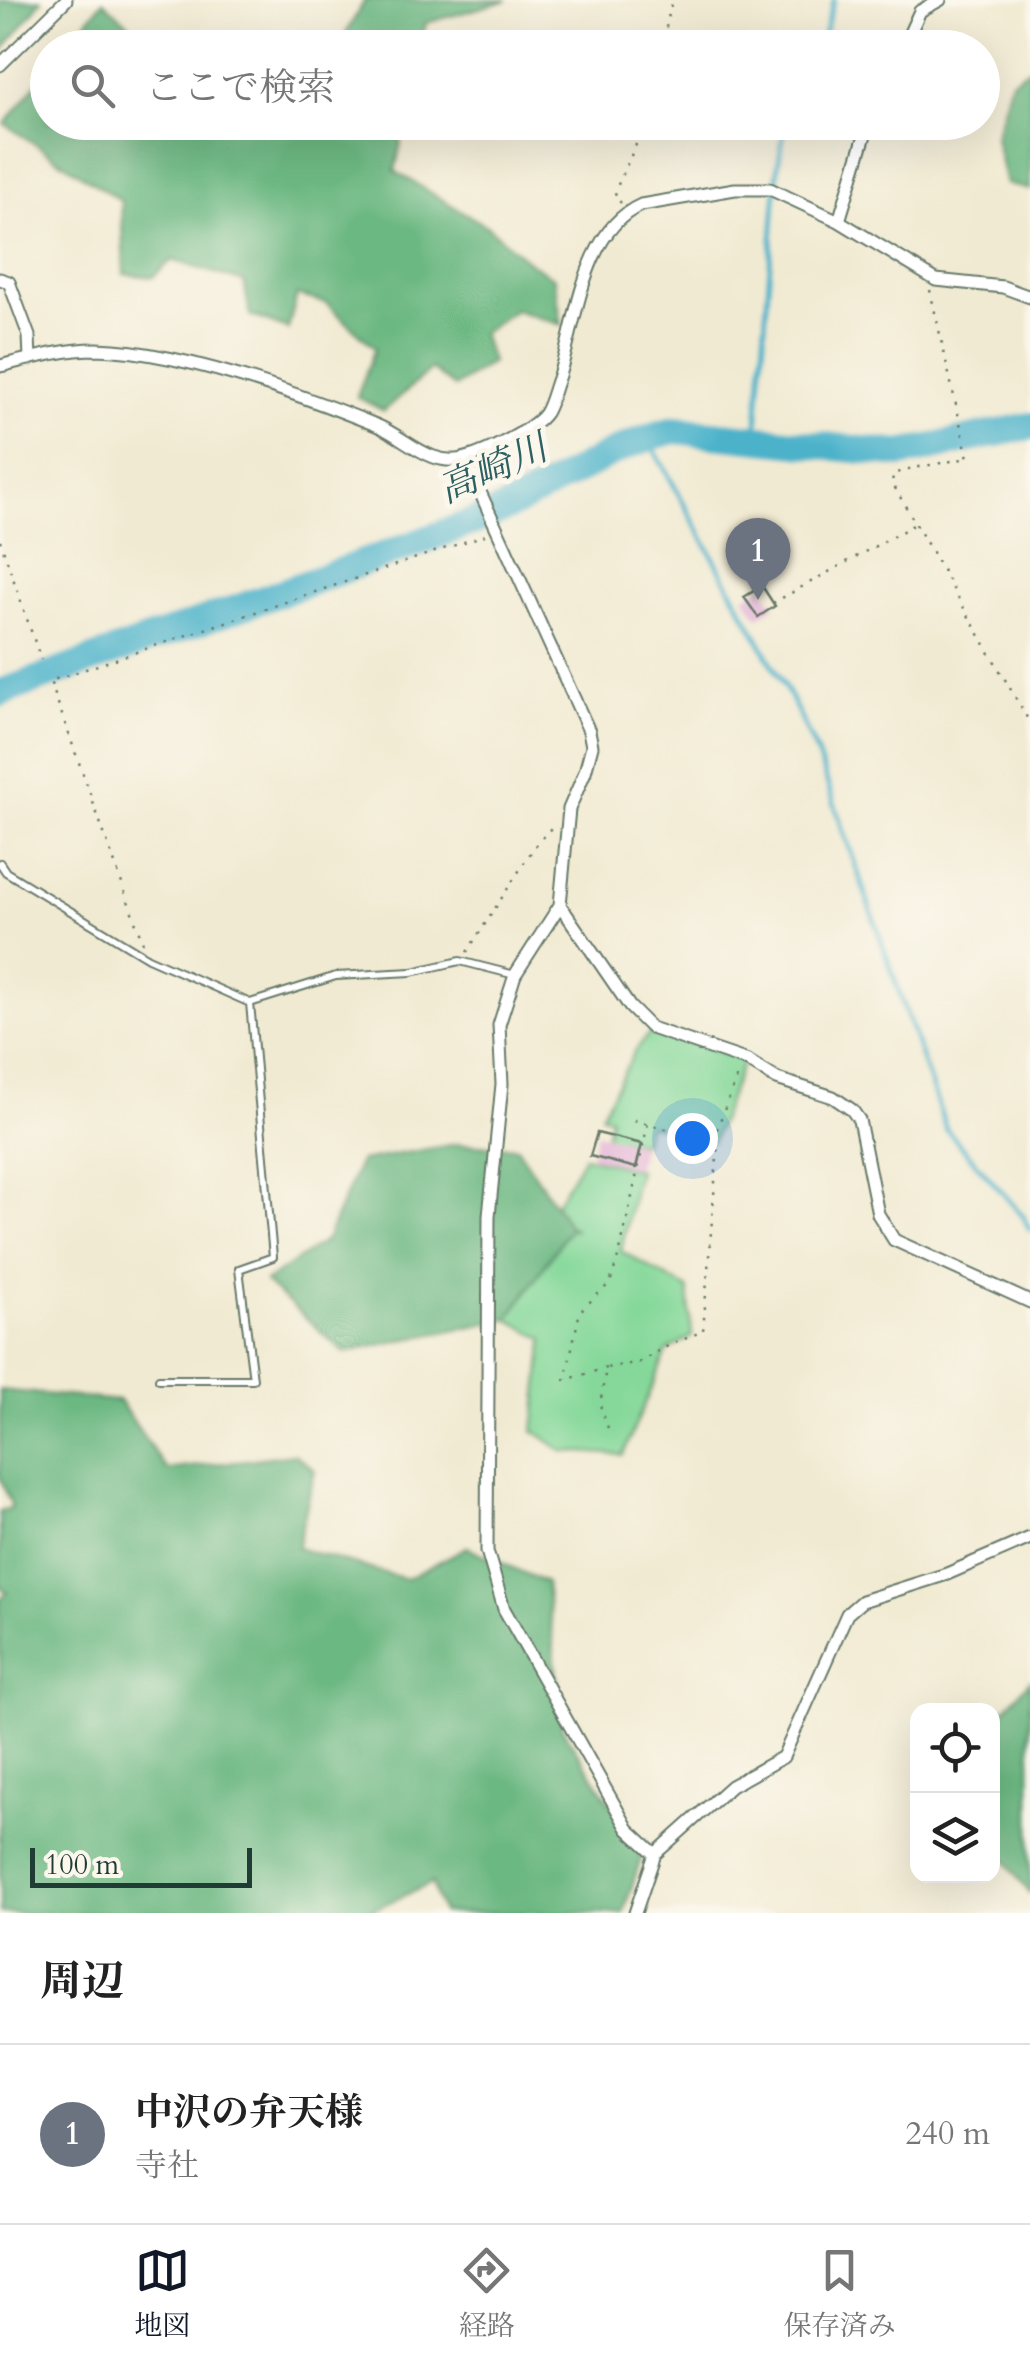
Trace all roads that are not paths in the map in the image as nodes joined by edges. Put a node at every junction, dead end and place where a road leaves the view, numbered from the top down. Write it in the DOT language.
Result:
graph roads {
  1 [pos="66,0"];
  2 [pos="940,0"];
  3 [pos="36,30"];
  4 [pos="911,30"];
  5 [pos="30,35"];
  6 [pos="0,65"];
  7 [pos="863,140"];
  8 [pos="840,221"];
  9 [pos="0,279"];
  10 [pos="1030,297"];
  11 [pos="30,359"];
  12 [pos="0,366"];
  13 [pos="465,459"];
  14 [pos="0,863"];
  15 [pos="560,905"];
  16 [pos="516,975"];
  17 [pos="250,1003"];
  18 [pos="1030,1302"];
  19 [pos="159,1380"];
  20 [pos="1030,1538"];
  21 [pos="655,1854"];
  22 [pos="635,1913"];
  1 -- 3 [label="street"];
  2 -- 4 [label="street"];
  5 -- 6 [label="street"];
  7 -- 8 [label="street"];
  8 -- 10 [label="street"];
  8 -- 13 [label="street"];
  9 -- 11 [label="street"];
  11 -- 12 [label="street"];
  11 -- 13 [label="street"];
  13 -- 15 [label="street"];
  14 -- 17 [label="lane"];
  15 -- 16 [label="street"];
  15 -- 18 [label="street"];
  16 -- 17 [label="lane"];
  16 -- 21 [label="street"];
  17 -- 19 [label="lane"];
  20 -- 21 [label="street"];
  21 -- 22 [label="street"];
}
